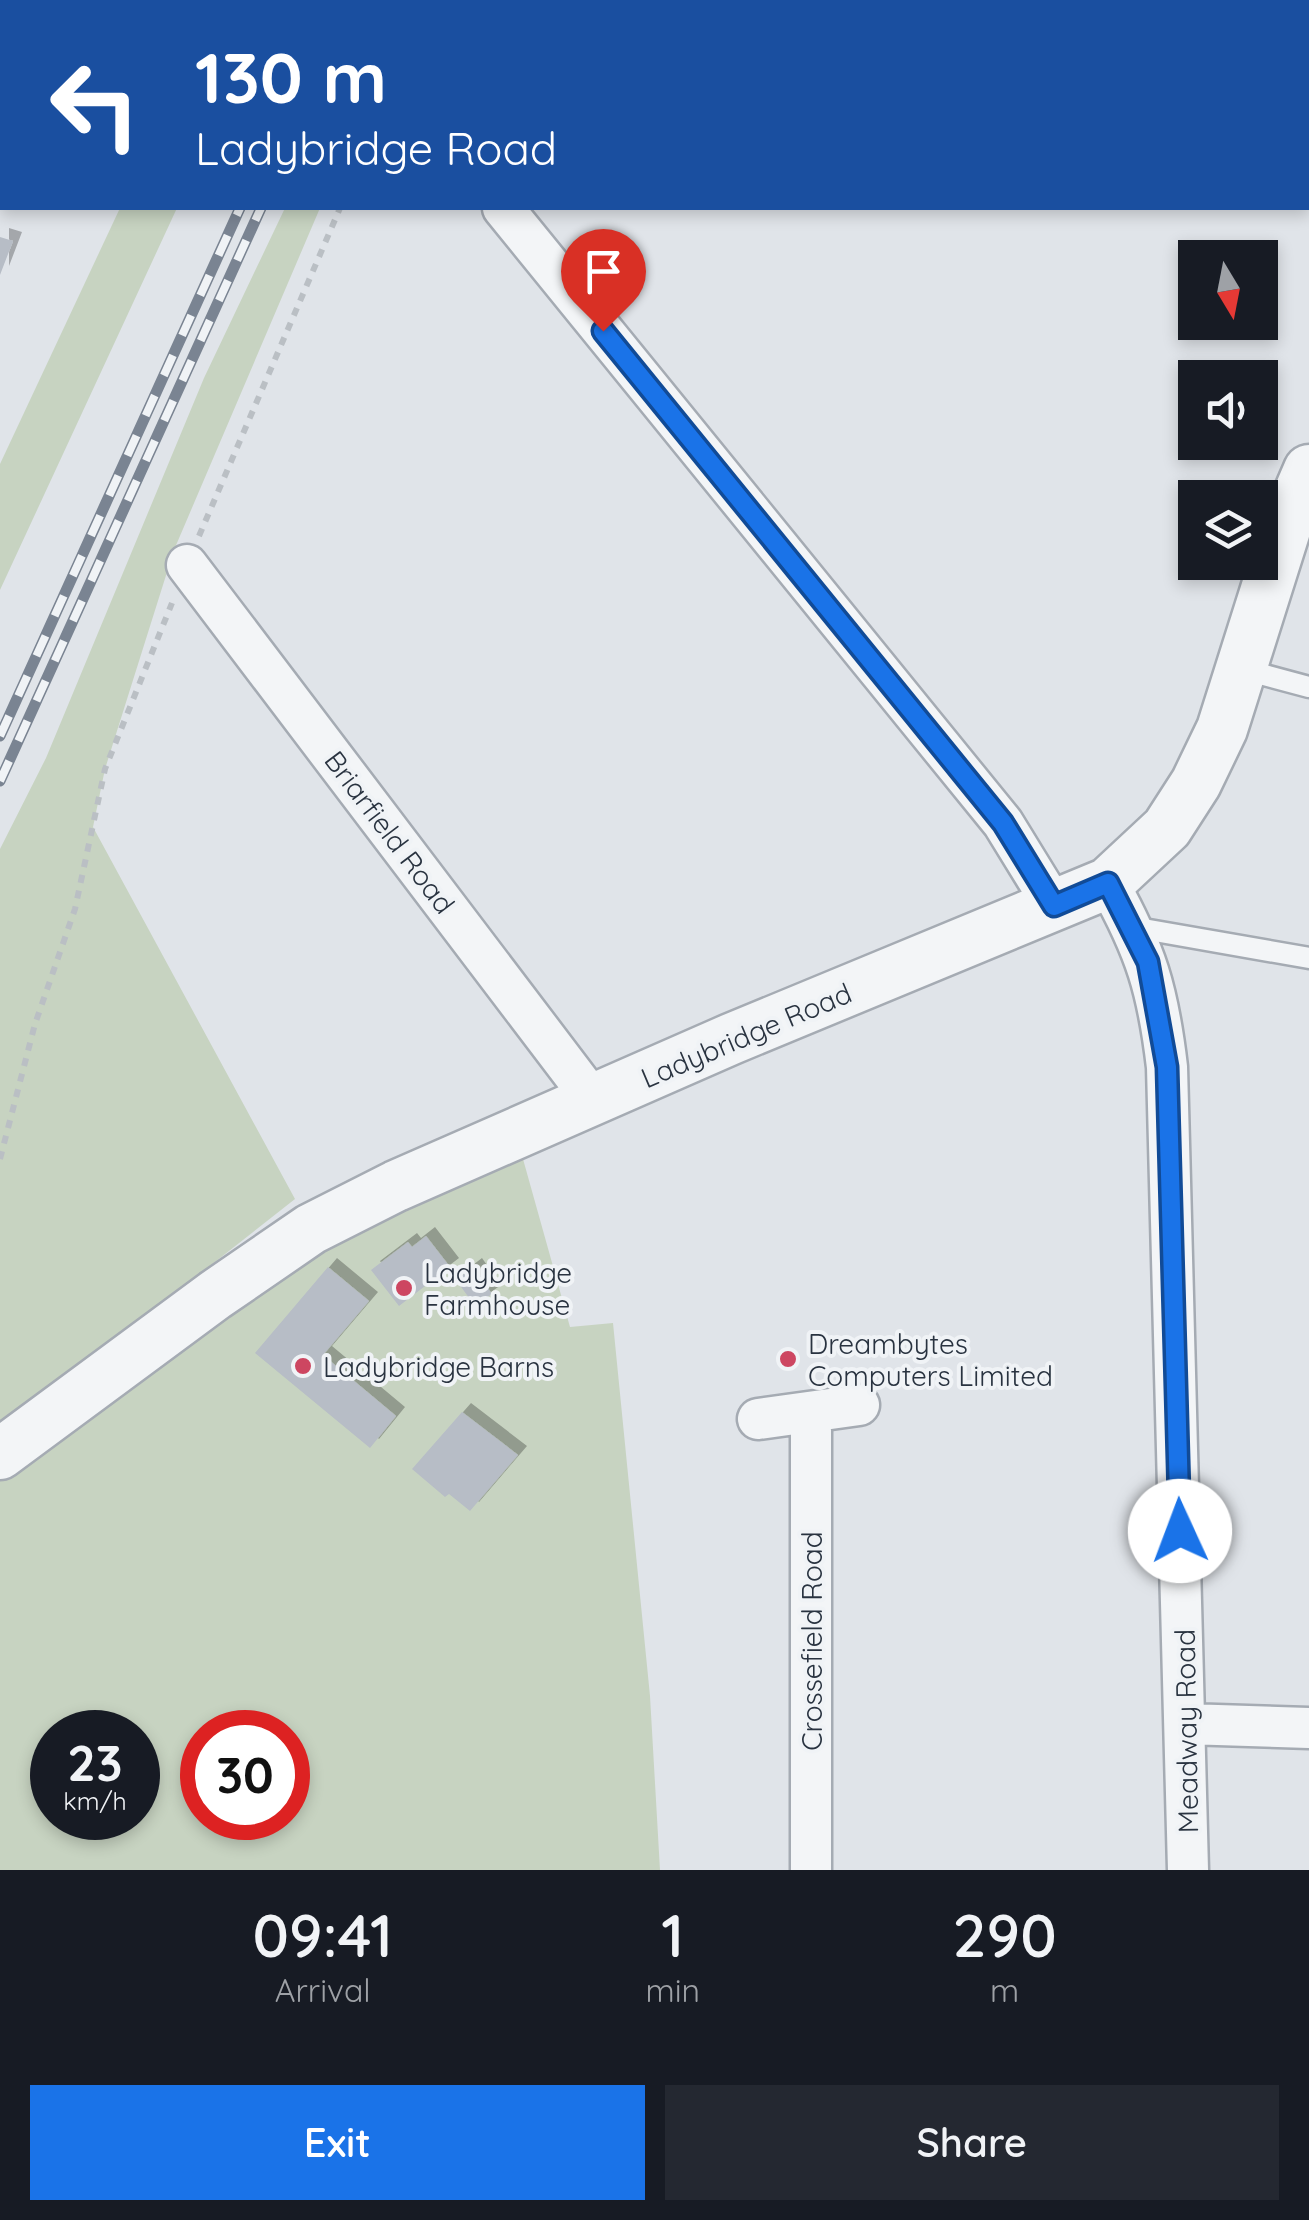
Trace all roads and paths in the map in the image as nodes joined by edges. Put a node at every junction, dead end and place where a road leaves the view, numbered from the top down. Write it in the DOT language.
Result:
graph roads {
  1 [pos="339,210"];
  2 [pos="505,210"];
  3 [pos="1307,478"];
  4 [pos="187,565"];
  5 [pos="1242,669"];
  6 [pos="1309,687"];
  7 [pos="1108,883"];
  8 [pos="1054,906"];
  9 [pos="1132,928"];
  10 [pos="1309,958"];
  11 [pos="593,1100"];
  12 [pos="0,1159"];
  13 [pos="859,1405"];
  14 [pos="811,1412"];
  15 [pos="758,1419"];
  16 [pos="0,1454"];
  17 [pos="1186,1724"];
  18 [pos="1309,1728"];
  19 [pos="811,1870"];
  20 [pos="1188,1870"];
  1 -- 4 [label="path"];
  2 -- 8 [label="street"];
  3 -- 5 [label="street, Ladybridge Road"];
  4 -- 11 [label="street, Briarfield Road"];
  4 -- 12 [label="path"];
  5 -- 6 [label="lane"];
  5 -- 7 [label="street, Ladybridge Road"];
  7 -- 8 [label="street, Ladybridge Road"];
  7 -- 9 [label="street, Meadway Road"];
  8 -- 11 [label="street, Ladybridge Road"];
  9 -- 10 [label="lane"];
  9 -- 17 [label="street, Meadway Road"];
  11 -- 16 [label="street, Ladybridge Road"];
  13 -- 14 [label="street"];
  14 -- 15 [label="street"];
  14 -- 19 [label="street, Crossefield Road"];
  17 -- 18 [label="street"];
  17 -- 20 [label="street, Meadway Road"];
}
